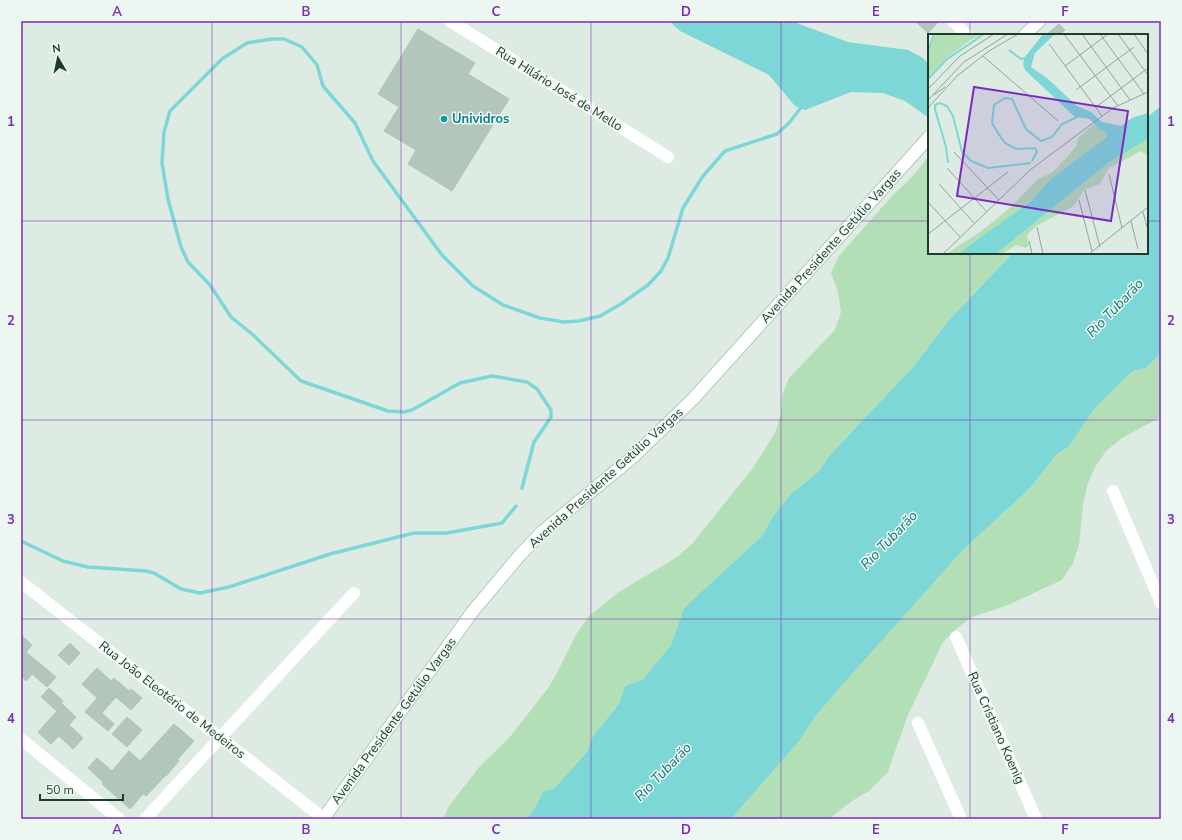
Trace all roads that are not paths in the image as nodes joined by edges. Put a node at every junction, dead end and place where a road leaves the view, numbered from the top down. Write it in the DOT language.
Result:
graph roads {
  1 [pos="450,21"];
  2 [pos="953,21"];
  3 [pos="1039,21"];
  4 [pos="966,34"];
  5 [pos="1026,34"];
  6 [pos="928,137"];
  7 [pos="668,158"];
  8 [pos="1113,490"];
  9 [pos="21,582"];
  10 [pos="354,593"];
  11 [pos="1161,603"];
  12 [pos="956,637"];
  13 [pos="918,723"];
  14 [pos="220,738"];
  15 [pos="21,739"];
  16 [pos="119,819"];
  17 [pos="145,819"];
  18 [pos="323,819"];
  19 [pos="961,819"];
  20 [pos="1036,819"];
  1 -- 7 [label="street, Rua Hilário José de Mello"];
  2 -- 4 [label="street"];
  3 -- 5 [label="street"];
  6 -- 18 [label="street, Avenida Presidente Getúlio Vargas"];
  8 -- 11 [label="street"];
  9 -- 14 [label="street, Rua João Eleotério de Medeiros"];
  10 -- 14 [label="street"];
  12 -- 20 [label="street, Rua Cristiano Koenig"];
  13 -- 19 [label="street"];
  14 -- 17 [label="street"];
  14 -- 18 [label="street, Rua João Eleotério de Medeiros"];
  15 -- 16 [label="street"];
}
